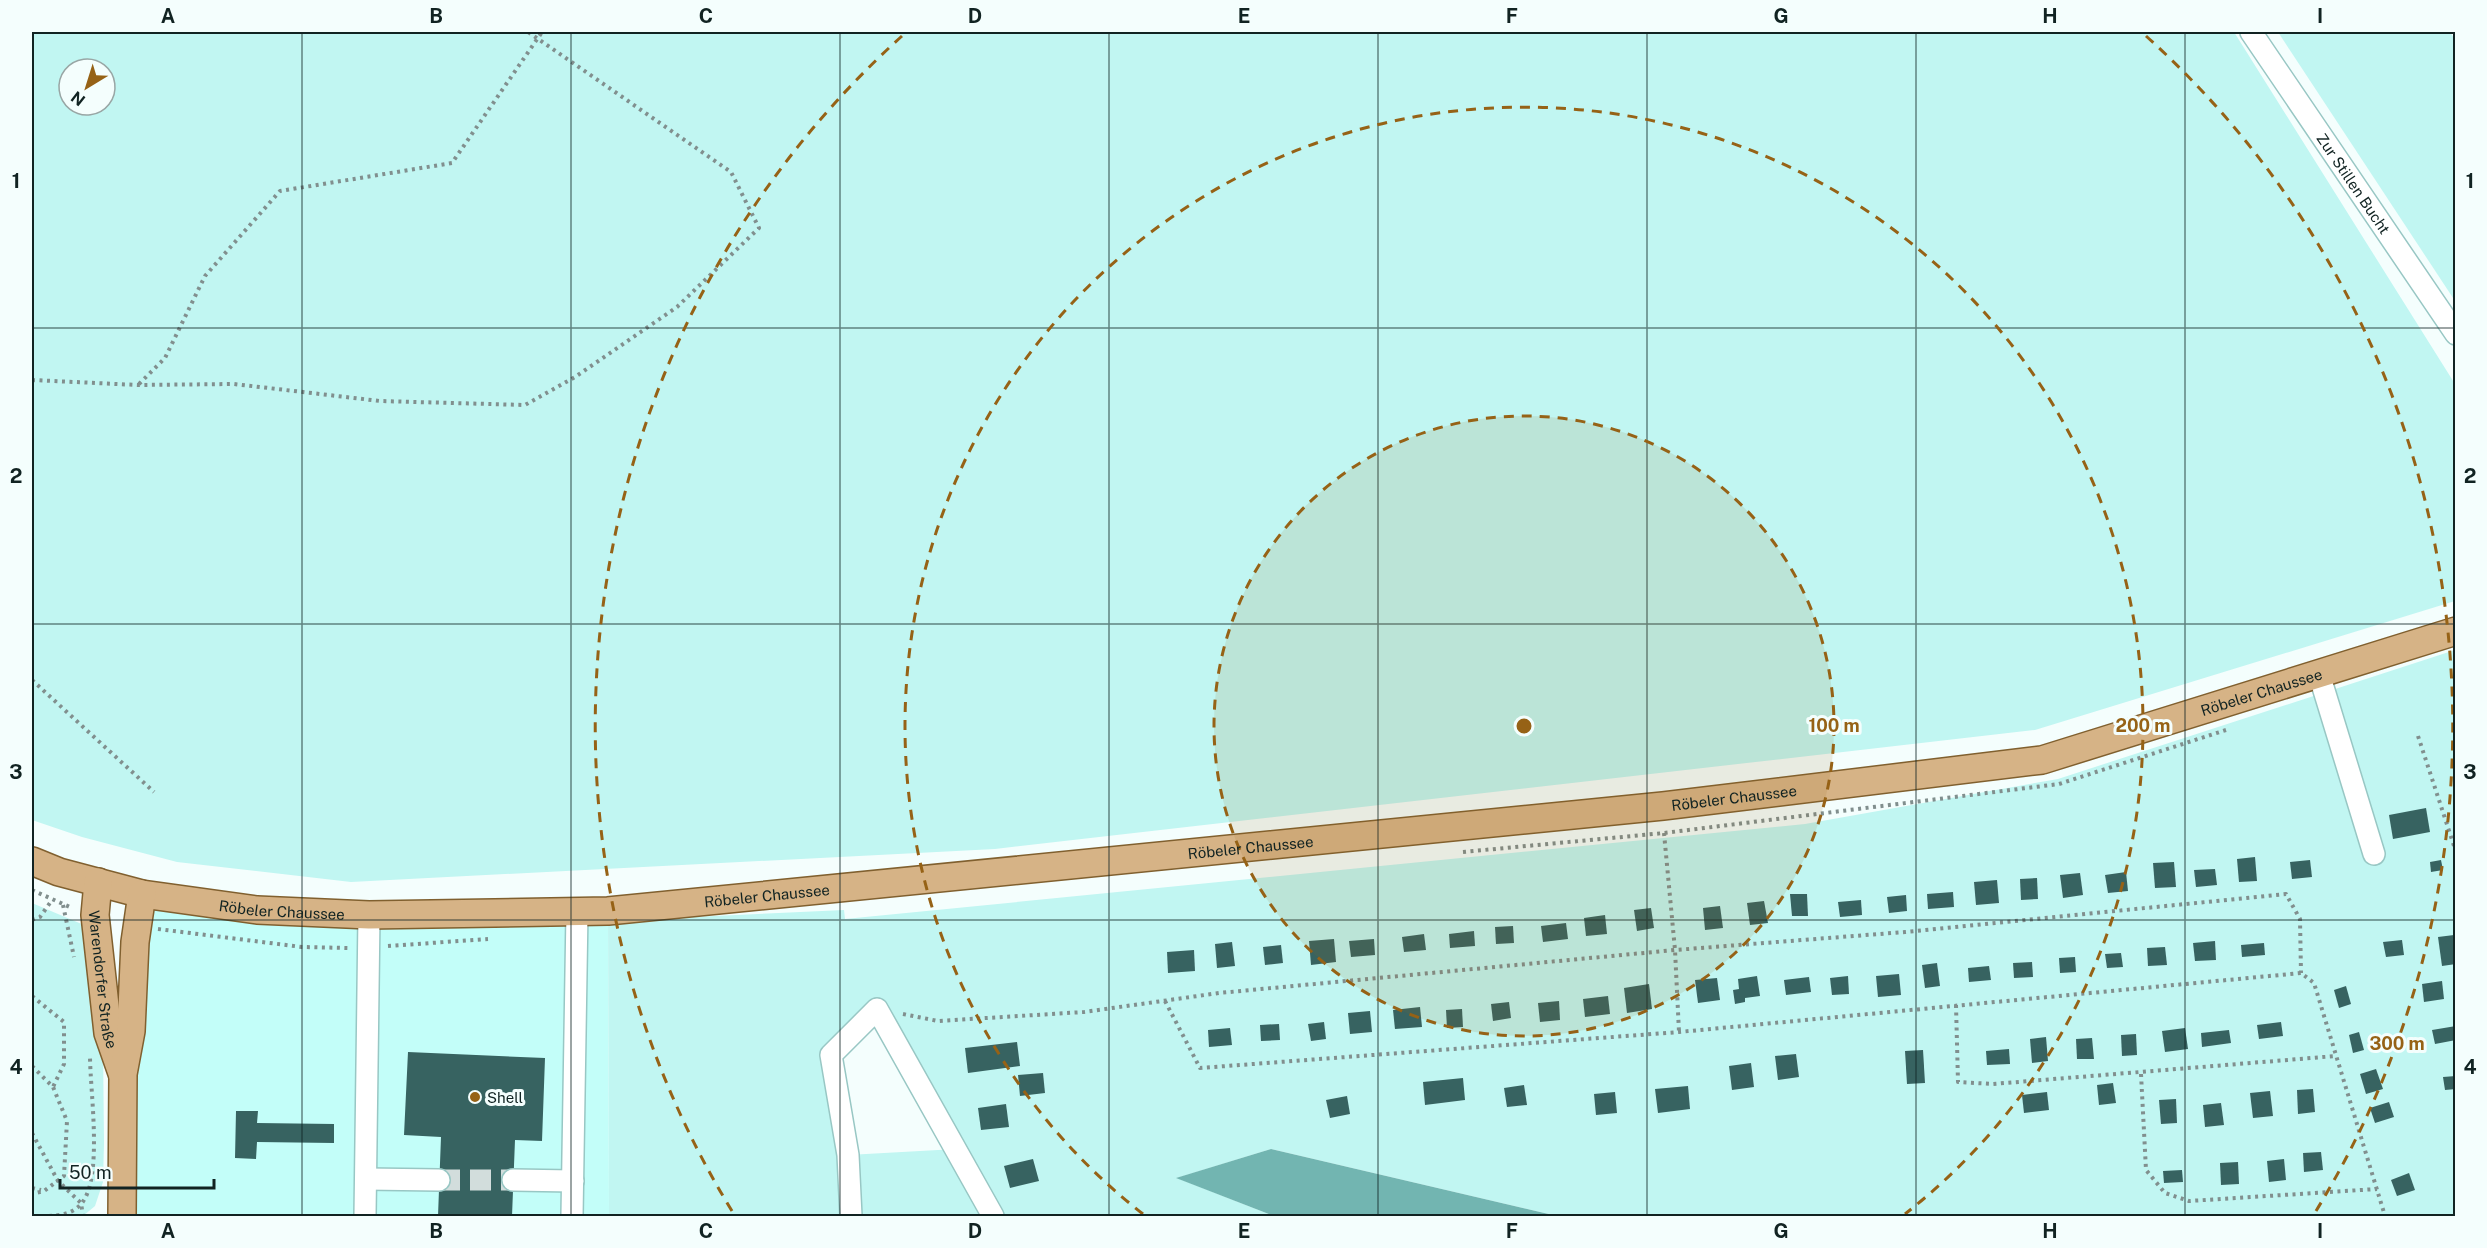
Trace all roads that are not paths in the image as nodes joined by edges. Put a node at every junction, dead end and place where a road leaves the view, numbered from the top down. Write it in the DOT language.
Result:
graph roads {
  1 [pos="2251,32"];
  2 [pos="2456,334"];
  3 [pos="2456,631"];
  4 [pos="2319,674"];
  5 [pos="2374,854"];
  6 [pos="32,861"];
  7 [pos="98,882"];
  8 [pos="142,894"];
  9 [pos="576,912"];
  10 [pos="369,915"];
  11 [pos="123,1074"];
  12 [pos="366,1179"];
  13 [pos="439,1180"];
  14 [pos="513,1180"];
  15 [pos="573,1181"];
  16 [pos="122,1216"];
  17 [pos="365,1216"];
  18 [pos="572,1216"];
  19 [pos="851,1216"];
  20 [pos="993,1216"];
  1 -- 2 [label="street, Zur Stillen Bucht"];
  3 -- 4 [label="main road, Röbeler Chaussee"];
  4 -- 5 [label="street"];
  4 -- 9 [label="main road, Röbeler Chaussee"];
  6 -- 7 [label="main road, Röbeler Chaussee"];
  7 -- 8 [label="main road, Röbeler Chaussee"];
  7 -- 11 [label="main road, Warendorfer Straße"];
  8 -- 10 [label="main road, Röbeler Chaussee"];
  8 -- 11 [label="main road, Warendorfer Straße"];
  9 -- 10 [label="main road, Röbeler Chaussee"];
  9 -- 15 [label="street"];
  10 -- 12 [label="street"];
  11 -- 16 [label="main road, Warendorfer Straße"];
  12 -- 13 [label="street"];
  12 -- 17 [label="street"];
  14 -- 15 [label="street"];
  15 -- 18 [label="street"];
  19 -- 20 [label="street"];
}
